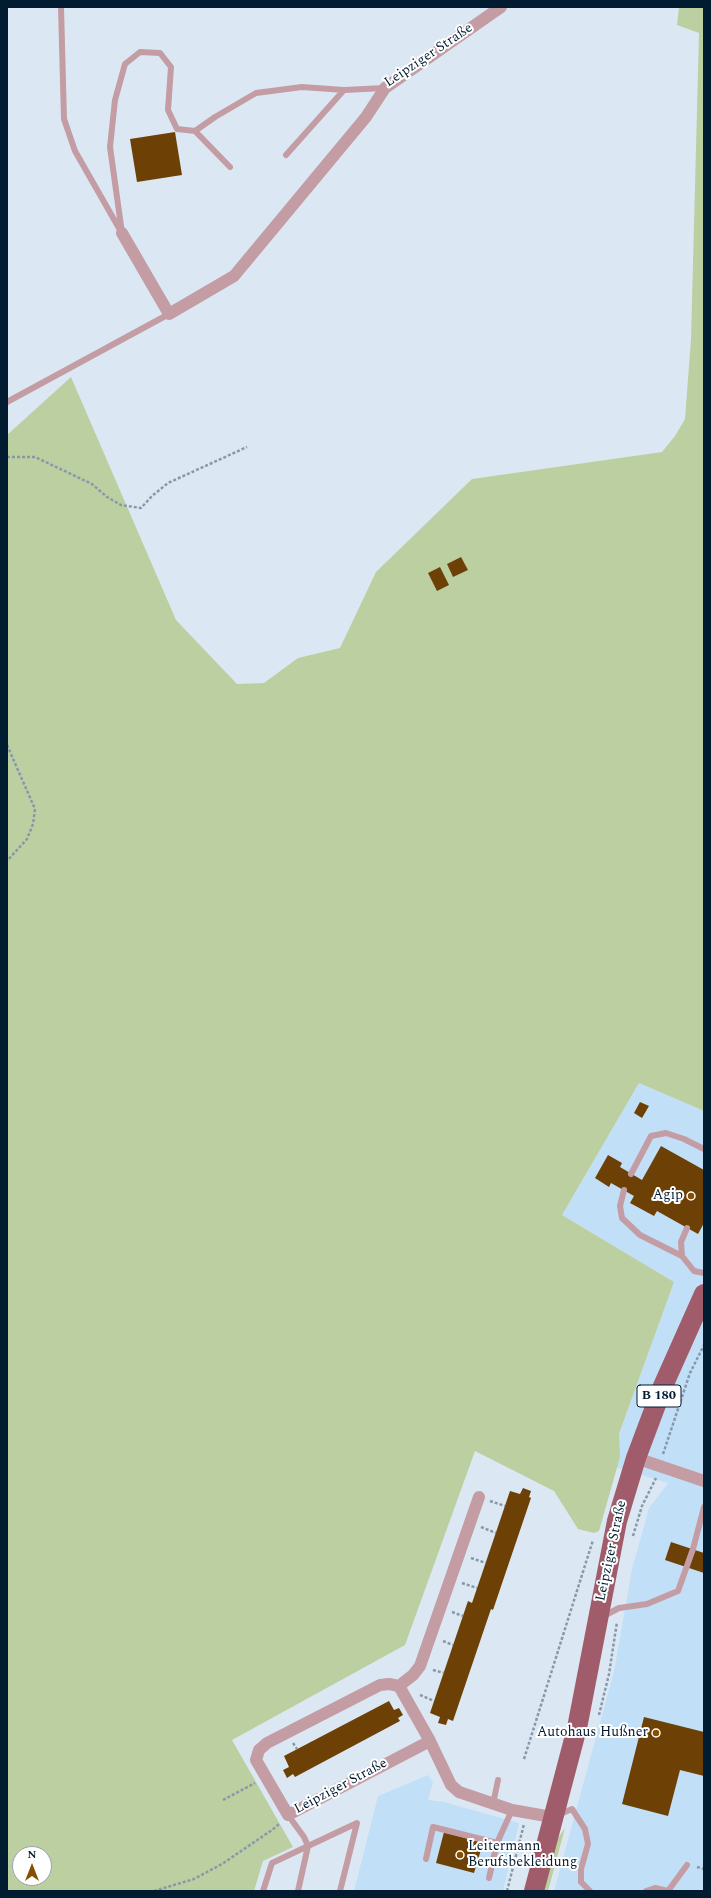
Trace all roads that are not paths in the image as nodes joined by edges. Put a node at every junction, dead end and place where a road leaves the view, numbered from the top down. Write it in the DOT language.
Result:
graph roads {
  1 [pos="61,7"];
  2 [pos="501,7"];
  3 [pos="385,88"];
  4 [pos="344,90"];
  5 [pos="195,131"];
  6 [pos="286,155"];
  7 [pos="230,167"];
  8 [pos="122,233"];
  9 [pos="169,314"];
  10 [pos="7,402"];
  11 [pos="704,1149"];
  12 [pos="631,1174"];
  13 [pos="624,1190"];
  14 [pos="687,1228"];
  15 [pos="682,1256"];
  16 [pos="704,1273"];
  17 [pos="704,1294"];
  18 [pos="636,1458"];
  19 [pos="704,1481"];
  20 [pos="479,1497"];
  21 [pos="704,1508"];
  22 [pos="597,1619"];
  23 [pos="399,1686"];
  24 [pos="430,1741"];
  25 [pos="498,1780"];
  26 [pos="492,1804"];
  27 [pos="512,1810"];
  28 [pos="288,1815"];
  29 [pos="552,1818"];
  30 [pos="497,1843"];
  31 [pos="308,1846"];
  32 [pos="426,1859"];
  33 [pos="687,1865"];
  34 [pos="489,1878"];
  35 [pos="262,1891"];
  36 [pos="298,1891"];
  37 [pos="340,1891"];
  38 [pos="534,1891"];
  39 [pos="590,1891"];
  40 [pos="646,1891"];
  41 [pos="668,1891"];
  1 -- 8 [label="lane"];
  2 -- 3 [label="street, Leipziger Straße"];
  3 -- 4 [label="lane, Leipziger Straße"];
  3 -- 9 [label="street"];
  4 -- 5 [label="lane, Leipziger Straße"];
  4 -- 6 [label="lane"];
  5 -- 7 [label="lane"];
  5 -- 8 [label="lane"];
  8 -- 9 [label="street"];
  9 -- 10 [label="lane"];
  11 -- 12 [label="lane"];
  13 -- 15 [label="lane"];
  14 -- 15 [label="lane"];
  15 -- 16 [label="lane"];
  17 -- 18 [label="main road, Leipziger Straße / B 180"];
  18 -- 19 [label="street"];
  18 -- 22 [label="main road, Leipziger Straße / B 180"];
  20 -- 23 [label="street"];
  21 -- 22 [label="lane"];
  22 -- 29 [label="main road, Leipziger Straße / B 180"];
  23 -- 24 [label="street"];
  23 -- 28 [label="street, Leipziger Straße"];
  24 -- 26 [label="street"];
  24 -- 28 [label="street, Leipziger Straße"];
  25 -- 26 [label="lane"];
  26 -- 27 [label="street"];
  27 -- 29 [label="street"];
  27 -- 30 [label="lane"];
  28 -- 31 [label="lane"];
  29 -- 38 [label="main road, Leipziger Straße / B 180"];
  29 -- 39 [label="lane"];
  30 -- 32 [label="lane"];
  30 -- 34 [label="lane"];
  31 -- 35 [label="lane"];
  31 -- 36 [label="lane"];
  31 -- 37 [label="lane"];
  33 -- 41 [label="lane"];
  40 -- 41 [label="lane"];
}
